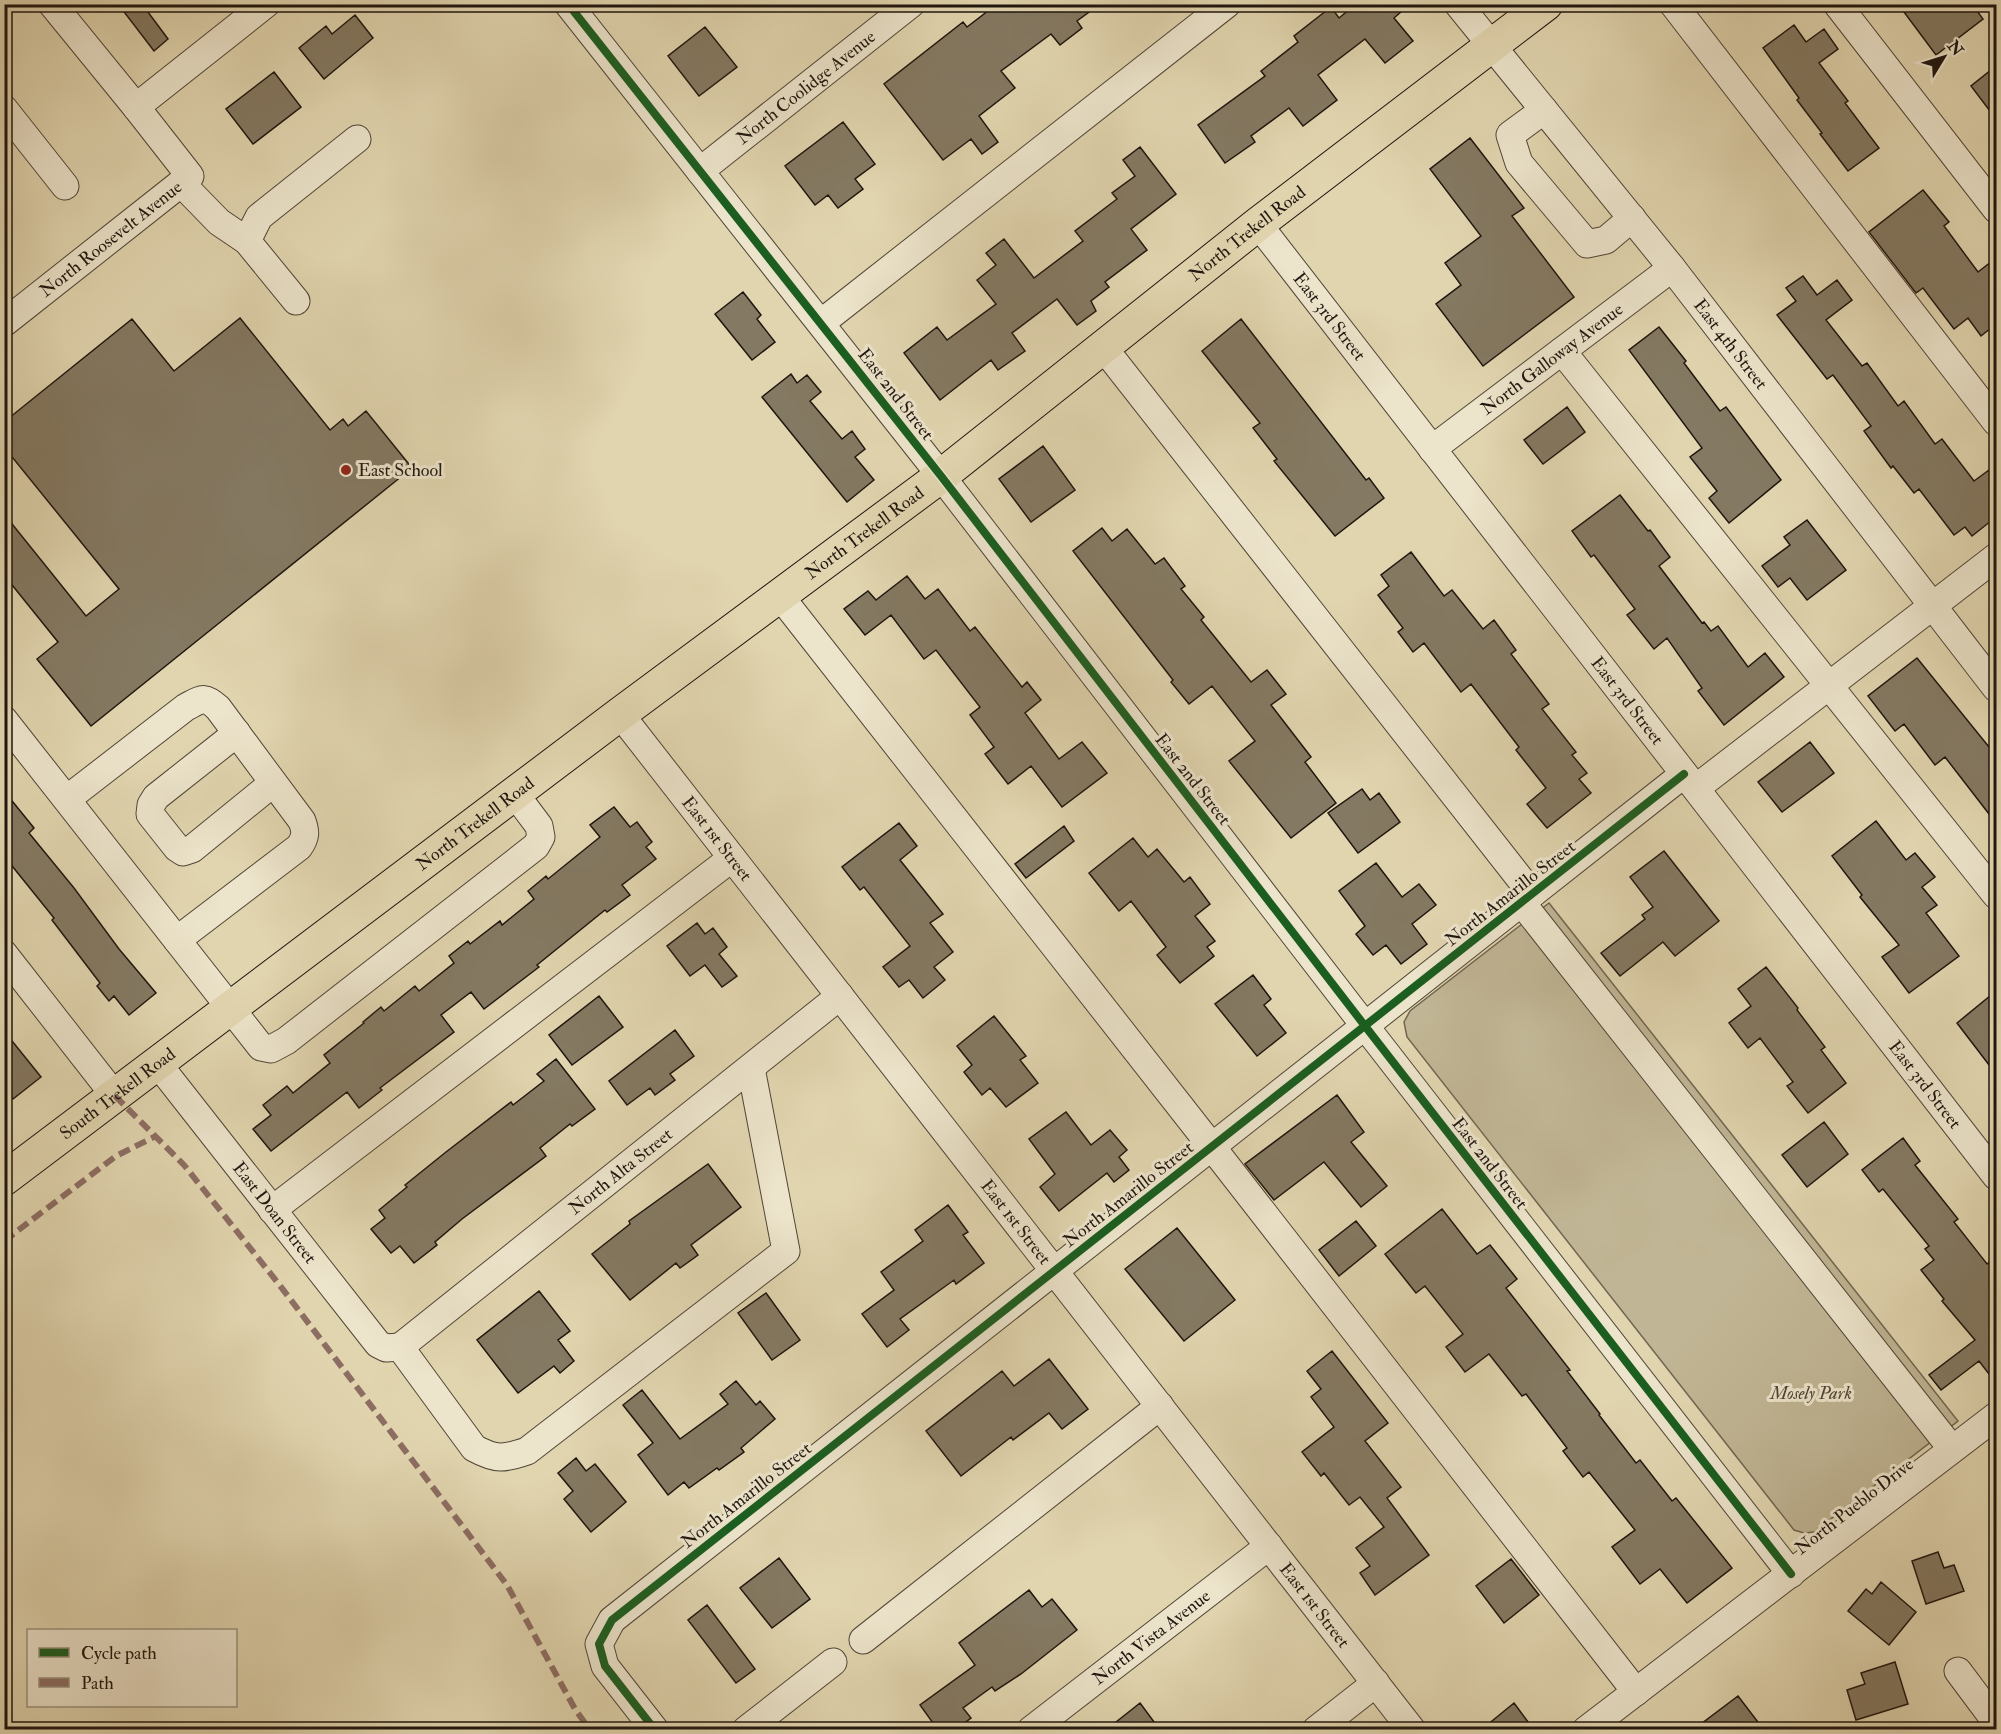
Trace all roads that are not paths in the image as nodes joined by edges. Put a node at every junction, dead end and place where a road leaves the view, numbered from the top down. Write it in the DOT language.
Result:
graph roads {
  1 [pos="266,4"];
  2 [pos="911,4"];
  3 [pos="1227,4"];
  4 [pos="1458,4"];
  5 [pos="1546,4"];
  6 [pos="1672,4"];
  7 [pos="1837,4"];
  8 [pos="53,5"];
  9 [pos="581,9"];
  10 [pos="1491,46"];
  11 [pos="136,106"];
  12 [pos="4,109"];
  13 [pos="1544,110"];
  14 [pos="357,139"];
  15 [pos="700,171"];
  16 [pos="181,183"];
  17 [pos="65,186"];
  18 [pos="1996,209"];
  19 [pos="1632,218"];
  20 [pos="1258,224"];
  21 [pos="247,241"];
  22 [pos="1672,268"];
  23 [pos="296,301"];
  24 [pos="4,323"];
  25 [pos="820,323"];
  26 [pos="1103,347"];
  27 [pos="1562,351"];
  28 [pos="1996,422"];
  29 [pos="1432,448"];
  30 [pos="941,476"];
  31 [pos="1996,557"];
  32 [pos="780,596"];
  33 [pos="1932,607"];
  34 [pos="1830,686"];
  35 [pos="1996,688"];
  36 [pos="620,714"];
  37 [pos="4,720"];
  38 [pos="237,733"];
  39 [pos="1690,781"];
  40 [pos="273,783"];
  41 [pos="515,794"];
  42 [pos="67,799"];
  43 [pos="732,858"];
  44 [pos="1996,895"];
  45 [pos="1527,899"];
  46 [pos="177,940"];
  47 [pos="4,954"];
  48 [pos="840,996"];
  49 [pos="231,1009"];
  50 [pos="1365,1026"];
  51 [pos="158,1064"];
  52 [pos="751,1068"];
  53 [pos="115,1096"];
  54 [pos="1212,1147"];
  55 [pos="1996,1176"];
  56 [pos="4,1179"];
  57 [pos="272,1210"];
  58 [pos="1055,1271"];
  59 [pos="400,1347"];
  60 [pos="1161,1406"];
  61 [pos="1996,1416"];
  62 [pos="1952,1449"];
  63 [pos="1269,1546"];
  64 [pos="1791,1574"];
  65 [pos="863,1640"];
  66 [pos="833,1662"];
  67 [pos="1958,1671"];
  68 [pos="1376,1683"];
  69 [pos="1636,1692"];
  70 [pos="1996,1722"];
  71 [pos="655,1730"];
  72 [pos="746,1730"];
  73 [pos="1031,1730"];
  74 [pos="1316,1730"];
  75 [pos="1412,1730"];
  76 [pos="1586,1730"];
  1 -- 11 [label="street"];
  2 -- 15 [label="street, North Coolidge Avenue"];
  3 -- 25 [label="street"];
  4 -- 10 [label="street, East 4th Street"];
  5 -- 10 [label="main road, North Trekell Road"];
  6 -- 28 [label="street"];
  7 -- 18 [label="street"];
  8 -- 11 [label="street"];
  9 -- 15 [label="street, East 2nd Street"];
  10 -- 13 [label="street, East 4th Street"];
  10 -- 20 [label="main road, North Trekell Road"];
  11 -- 16 [label="street, North Roosevelt Avenue"];
  12 -- 17 [label="street"];
  13 -- 19 [label="street, East 4th Street"];
  13 -- 19 [label="street"];
  14 -- 21 [label="street"];
  15 -- 25 [label="street, East 2nd Street"];
  16 -- 21 [label="street"];
  16 -- 24 [label="street, North Roosevelt Avenue"];
  19 -- 22 [label="street, East 4th Street"];
  20 -- 26 [label="main road, North Trekell Road"];
  20 -- 29 [label="street, East 3rd Street"];
  21 -- 23 [label="street"];
  22 -- 27 [label="street, North Galloway Avenue"];
  22 -- 33 [label="street, East 4th Street"];
  25 -- 30 [label="street, East 2nd Street"];
  26 -- 30 [label="main road, North Trekell Road"];
  26 -- 45 [label="street"];
  27 -- 29 [label="street, North Galloway Avenue"];
  27 -- 34 [label="street"];
  29 -- 39 [label="street, East 3rd Street"];
  30 -- 32 [label="main road, North Trekell Road"];
  30 -- 50 [label="street, East 2nd Street"];
  31 -- 33 [label="street, North Amarillo Street"];
  32 -- 36 [label="main road, North Trekell Road"];
  32 -- 54 [label="street"];
  33 -- 34 [label="street, North Amarillo Street"];
  33 -- 35 [label="street, East 4th Street"];
  34 -- 39 [label="street, North Amarillo Street"];
  34 -- 44 [label="street"];
  36 -- 41 [label="main road, North Trekell Road"];
  36 -- 43 [label="street, East 1st Street"];
  37 -- 42 [label="street"];
  38 -- 40 [label="street"];
  38 -- 40 [label="street"];
  38 -- 42 [label="street"];
  39 -- 45 [label="street, North Amarillo Street"];
  39 -- 55 [label="street, East 3rd Street"];
  40 -- 46 [label="street"];
  41 -- 49 [label="main road, North Trekell Road"];
  41 -- 49 [label="street"];
  42 -- 46 [label="street"];
  43 -- 48 [label="street, East 1st Street"];
  43 -- 57 [label="street"];
  45 -- 50 [label="street, North Amarillo Street"];
  45 -- 62 [label="street"];
  46 -- 49 [label="street"];
  47 -- 53 [label="street"];
  48 -- 52 [label="street, North Alta Street"];
  48 -- 58 [label="street, East 1st Street"];
  49 -- 51 [label="main road, South Trekell Road"];
  50 -- 54 [label="street, North Amarillo Street"];
  50 -- 64 [label="street, East 2nd Street"];
  51 -- 53 [label="main road, South Trekell Road"];
  51 -- 57 [label="street, East Doan Street"];
  52 -- 59 [label="street, North Alta Street"];
  52 -- 59 [label="street"];
  53 -- 56 [label="main road, South Trekell Road"];
  54 -- 58 [label="street, North Amarillo Street"];
  54 -- 69 [label="street"];
  57 -- 59 [label="street, East Doan Street"];
  58 -- 60 [label="street, East 1st Street"];
  58 -- 71 [label="street, North Amarillo Street"];
  60 -- 63 [label="street, East 1st Street"];
  60 -- 65 [label="street"];
  61 -- 62 [label="street, North Pueblo Drive"];
  62 -- 64 [label="street, North Pueblo Drive"];
  63 -- 68 [label="street, East 1st Street"];
  63 -- 73 [label="street, North Vista Avenue"];
  64 -- 69 [label="street, North Pueblo Drive"];
  66 -- 72 [label="street"];
  67 -- 70 [label="street"];
  68 -- 74 [label="street"];
  68 -- 75 [label="street, East 1st Street"];
  69 -- 76 [label="street, North Pueblo Drive"];
}
